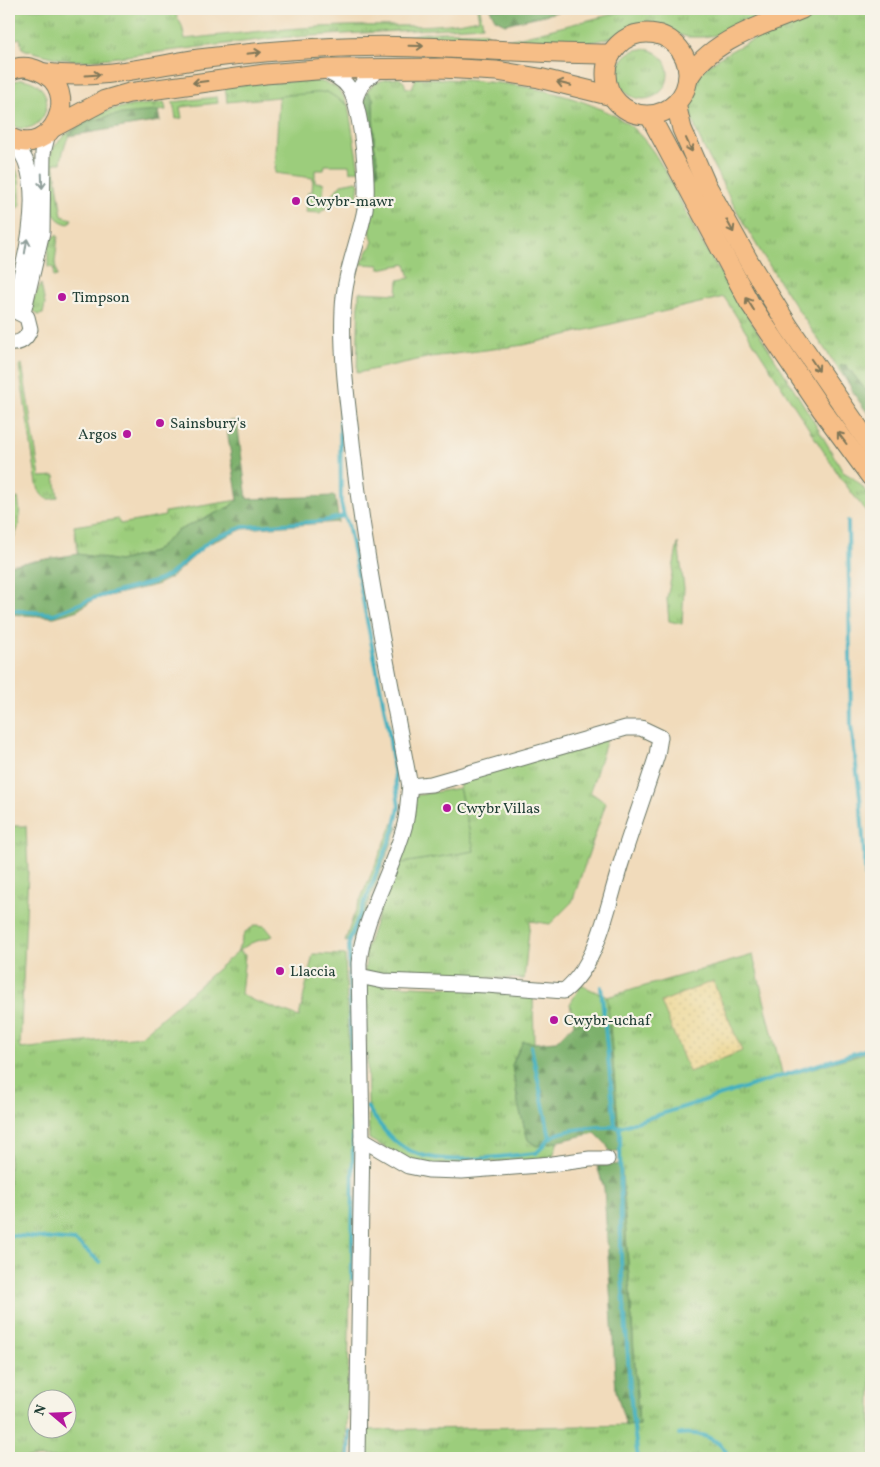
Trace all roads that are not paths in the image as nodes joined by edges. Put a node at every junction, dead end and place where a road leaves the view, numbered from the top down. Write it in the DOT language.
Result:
graph roads {
  1 [pos="802,9"];
  2 [pos="735,38"];
  3 [pos="680,50"];
  4 [pos="611,54"];
  5 [pos="382,68"];
  6 [pos="321,69"];
  7 [pos="9,71"];
  8 [pos="45,73"];
  9 [pos="688,79"];
  10 [pos="612,96"];
  11 [pos="355,100"];
  12 [pos="676,104"];
  13 [pos="650,116"];
  14 [pos="51,130"];
  15 [pos="10,138"];
  16 [pos="14,312"];
  17 [pos="9,343"];
  18 [pos="871,446"];
  19 [pos="871,477"];
  20 [pos="410,786"];
  21 [pos="359,976"];
  22 [pos="362,1138"];
  23 [pos="607,1159"];
  24 [pos="357,1458"];
  1 -- 2 [label="main road"];
  2 -- 3 [label="main road"];
  2 -- 9 [label="main road"];
  3 -- 4 [label="main road"];
  3 -- 9 [label="main road"];
  8 -- 4 [label="main road, one-way"];
  4 -- 10 [label="main road"];
  5 -- 6 [label="main road"];
  10 -- 5 [label="main road, one-way"];
  5 -- 11 [label="street"];
  6 -- 11 [label="street"];
  6 -- 14 [label="main road, one-way"];
  7 -- 8 [label="main road"];
  8 -- 14 [label="main road"];
  9 -- 12 [label="main road"];
  10 -- 13 [label="main road"];
  11 -- 20 [label="street"];
  12 -- 13 [label="main road"];
  12 -- 18 [label="main road, one-way"];
  19 -- 13 [label="main road, one-way"];
  14 -- 15 [label="main road"];
  14 -- 16 [label="street, one-way"];
  16 -- 15 [label="street, one-way"];
  16 -- 17 [label="street"];
  20 -- 21 [label="street"];
  20 -- 21 [label="street"];
  21 -- 22 [label="street"];
  22 -- 23 [label="street"];
  22 -- 24 [label="street"];
}
